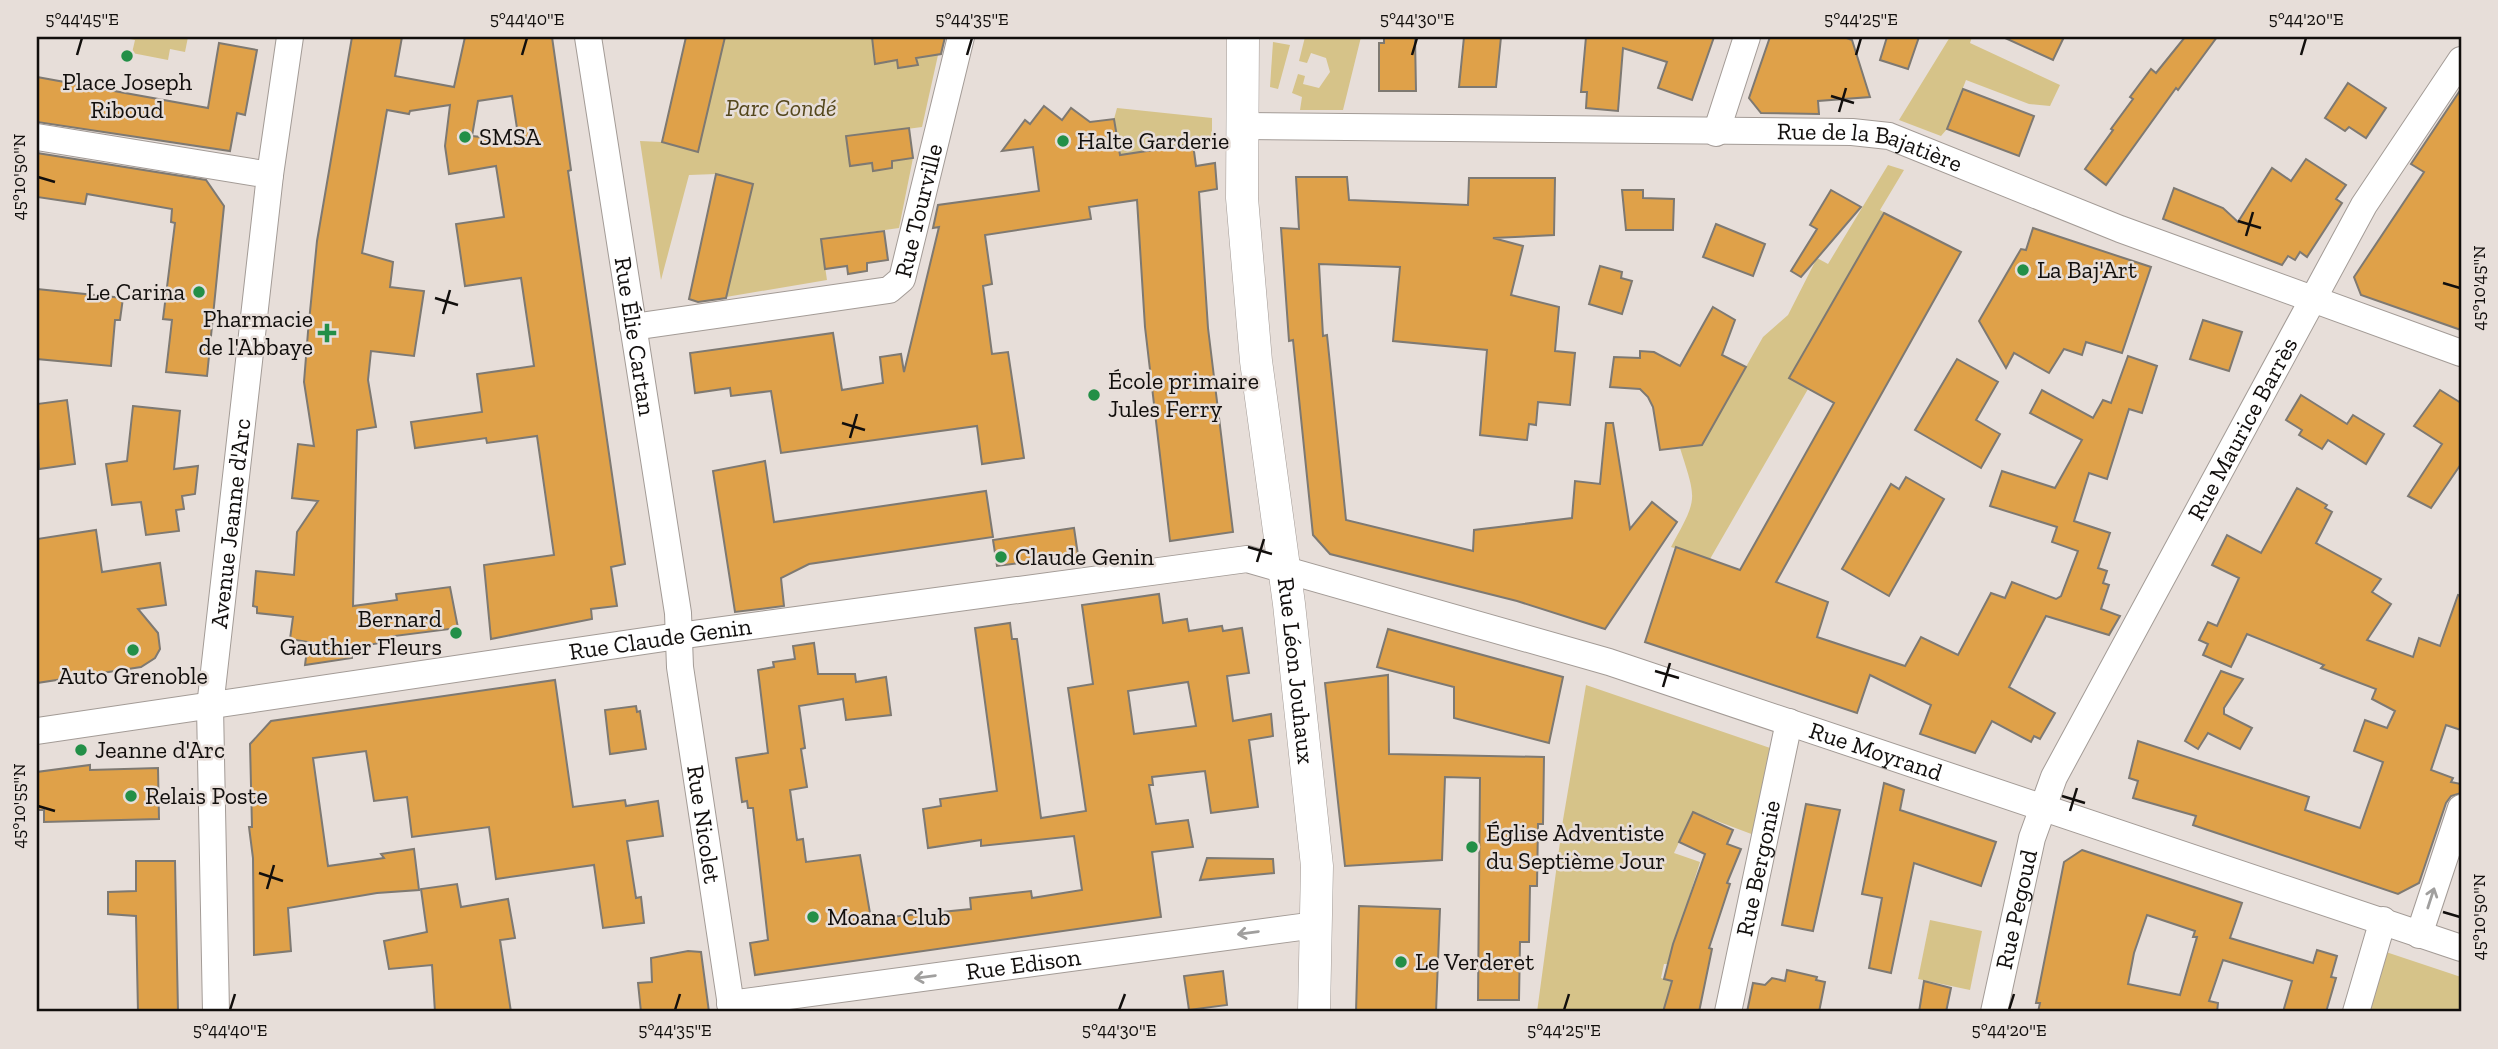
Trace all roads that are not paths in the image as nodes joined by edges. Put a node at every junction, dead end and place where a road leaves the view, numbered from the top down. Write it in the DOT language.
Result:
graph roads {
  1 [pos="290,37"];
  2 [pos="588,37"];
  3 [pos="961,37"];
  4 [pos="1243,37"];
  5 [pos="1747,37"];
  6 [pos="2461,60"];
  7 [pos="1242,126"];
  8 [pos="1716,133"];
  9 [pos="37,137"];
  10 [pos="270,175"];
  11 [pos="2314,298"];
  12 [pos="633,327"];
  13 [pos="2461,354"];
  14 [pos="1284,569"];
  15 [pos="678,636"];
  16 [pos="210,707"];
  17 [pos="1789,723"];
  18 [pos="37,731"];
  19 [pos="2041,808"];
  20 [pos="2461,808"];
  21 [pos="2383,920"];
  22 [pos="1316,925"];
  23 [pos="2420,935"];
  24 [pos="2461,948"];
  25 [pos="731,1008"];
  26 [pos="216,1012"];
  27 [pos="1314,1012"];
  28 [pos="1728,1012"];
  29 [pos="1994,1012"];
  30 [pos="2356,1012"];
  1 -- 10 [label="street, Avenue Jeanne d'Arc"];
  2 -- 12 [label="street, Rue Élie Cartan"];
  3 -- 12 [label="street, Rue Tourville"];
  4 -- 7 [label="street, Rue Léon Jouhaux"];
  5 -- 8 [label="street"];
  6 -- 11 [label="street, Rue Maurice Barrès"];
  7 -- 8 [label="street, Rue de la Bajatière"];
  7 -- 14 [label="street, Rue Léon Jouhaux"];
  8 -- 11 [label="street, Rue de la Bajatière"];
  9 -- 10 [label="street"];
  10 -- 16 [label="street, Avenue Jeanne d'Arc"];
  11 -- 13 [label="street, Rue de la Bajatière"];
  11 -- 19 [label="street, Rue Maurice Barrès"];
  12 -- 15 [label="street, Rue Élie Cartan"];
  14 -- 15 [label="street, Rue Claude Genin"];
  14 -- 17 [label="street, Rue Moyrand"];
  14 -- 22 [label="street, Rue Léon Jouhaux"];
  15 -- 16 [label="street, Rue Claude Genin"];
  15 -- 25 [label="street, Rue Nicolet"];
  16 -- 18 [label="street, Rue Claude Genin"];
  16 -- 26 [label="street, Avenue Jeanne d'Arc"];
  17 -- 19 [label="street, Rue Moyrand"];
  17 -- 28 [label="street, Rue Bergonie"];
  19 -- 21 [label="street, Rue Moyrand"];
  19 -- 29 [label="street, Rue Pegoud"];
  23 -- 20 [label="street, one-way"];
  21 -- 23 [label="street, Rue Moyrand"];
  21 -- 30 [label="street"];
  22 -- 25 [label="street, Rue Edison, one-way"];
  22 -- 27 [label="street, Rue Léon Jouhaux"];
  23 -- 24 [label="street, Rue Moyrand"];
}
